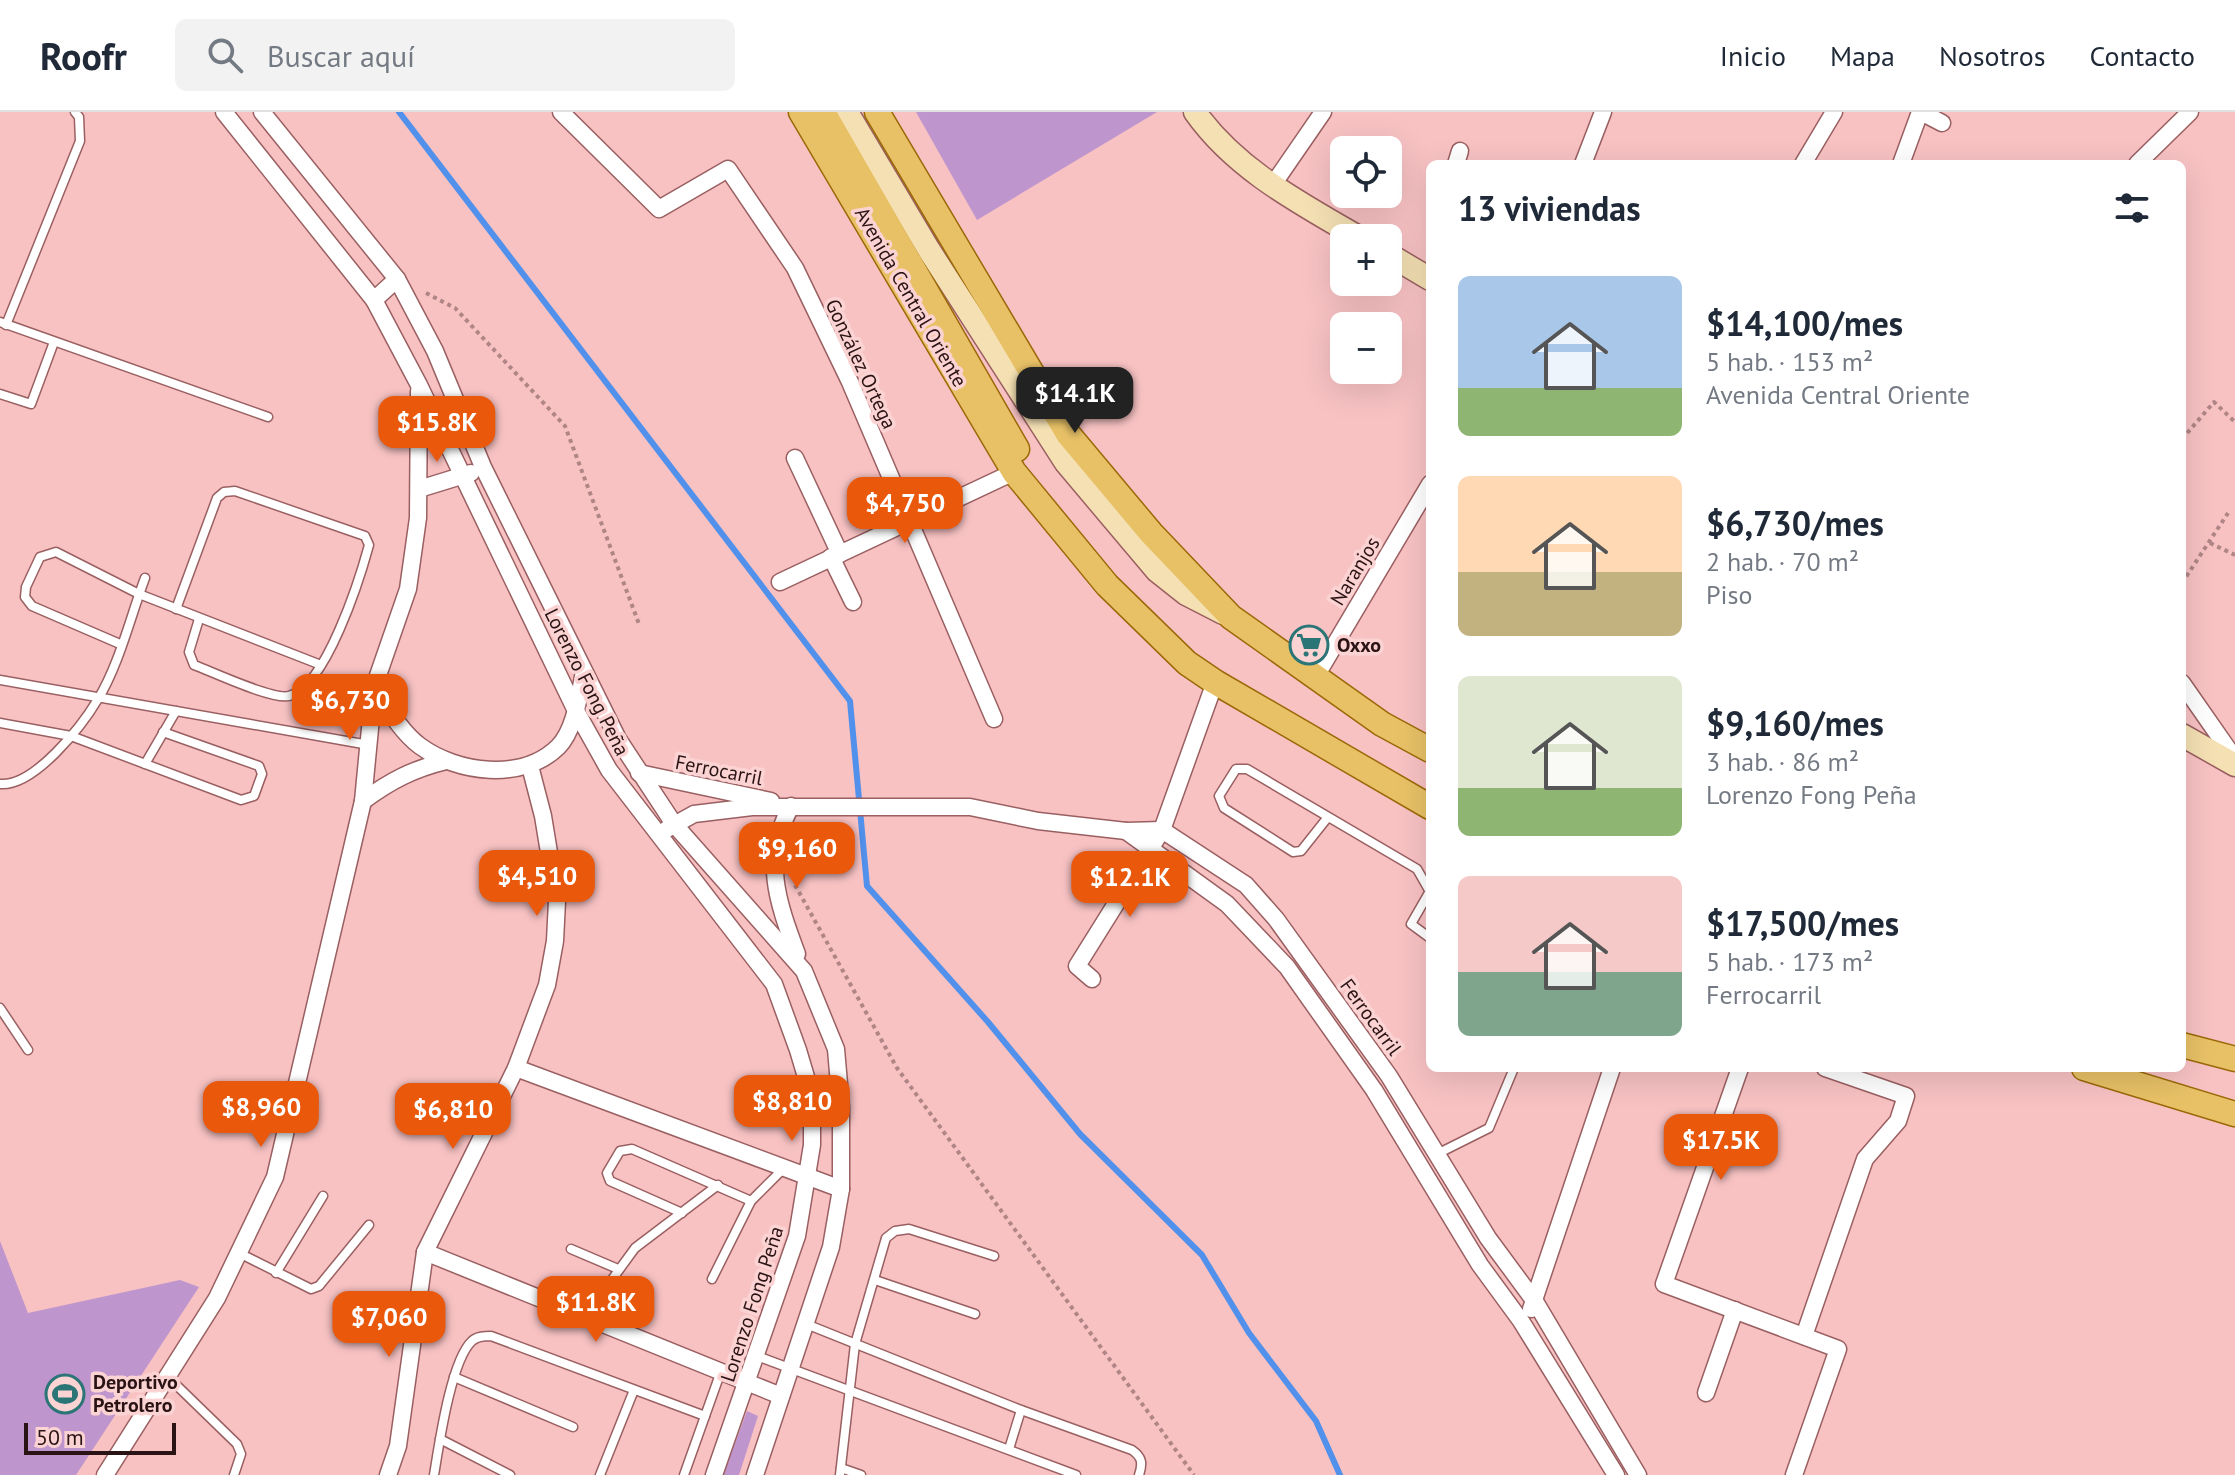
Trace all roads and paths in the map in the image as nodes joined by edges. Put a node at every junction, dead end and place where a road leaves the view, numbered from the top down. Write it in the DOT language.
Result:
graph roads {
  1 [pos="75,112"];
  2 [pos="224,112"];
  3 [pos="262,112"];
  4 [pos="561,112"];
  5 [pos="801,112"];
  6 [pos="823,112"];
  7 [pos="847,112"];
  8 [pos="877,112"];
  9 [pos="1195,112"];
  10 [pos="1323,112"];
  11 [pos="1603,112"];
  12 [pos="1834,112"];
  13 [pos="1920,112"];
  14 [pos="2190,112"];
  15 [pos="1942,123"];
  16 [pos="1585,160"];
  17 [pos="1805,160"];
  18 [pos="1902,160"];
  19 [pos="2141,160"];
  20 [pos="1272,186"];
  21 [pos="1336,224"];
  22 [pos="919,255"];
  23 [pos="1402,261"];
  24 [pos="1426,273"];
  25 [pos="397,279"];
  26 [pos="374,300"];
  27 [pos="3,324"];
  28 [pos="54,342"];
  29 [pos="419,385"];
  30 [pos="0,394"];
  31 [pos="268,417"];
  32 [pos="2235,422"];
  33 [pos="2186,434"];
  34 [pos="795,458"];
  35 [pos="483,467"];
  36 [pos="1014,472"];
  37 [pos="463,478"];
  38 [pos="419,489"];
  39 [pos="1426,492"];
  40 [pos="1046,508"];
  41 [pos="2228,513"];
  42 [pos="910,521"];
  43 [pos="2210,543"];
  44 [pos="2235,555"];
  45 [pos="836,556"];
  46 [pos="2186,577"];
  47 [pos="145,578"];
  48 [pos="780,582"];
  49 [pos="139,594"];
  50 [pos="853,602"];
  51 [pos="176,609"];
  52 [pos="1231,617"];
  53 [pos="199,619"];
  54 [pos="639,624"];
  55 [pos="120,644"];
  56 [pos="321,665"];
  57 [pos="584,672"];
  58 [pos="1315,678"];
  59 [pos="0,680"];
  60 [pos="1215,682"];
  61 [pos="374,687"];
  62 [pos="2186,689"];
  63 [pos="99,698"];
  64 [pos="176,711"];
  65 [pos="576,711"];
  66 [pos="994,719"];
  67 [pos="0,723"];
  68 [pos="163,732"];
  69 [pos="71,736"];
  70 [pos="2186,737"];
  71 [pos="369,745"];
  72 [pos="1426,748"];
  73 [pos="2235,759"];
  74 [pos="446,761"];
  75 [pos="145,764"];
  76 [pos="2235,765"];
  77 [pos="530,766"];
  78 [pos="639,773"];
  79 [pos="0,784"];
  80 [pos="363,801"];
  81 [pos="1426,805"];
  82 [pos="791,806"];
  83 [pos="1328,817"];
  84 [pos="674,824"];
  85 [pos="1162,830"];
  86 [pos="1126,831"];
  87 [pos="660,835"];
  88 [pos="1150,850"];
  89 [pos="793,881"];
  90 [pos="1426,884"];
  91 [pos="1426,897"];
  92 [pos="1426,935"];
  93 [pos="804,971"];
  94 [pos="1092,979"];
  95 [pos="0,1008"];
  96 [pos="2186,1046"];
  97 [pos="28,1050"];
  98 [pos="2235,1059"];
  99 [pos="516,1068"];
  100 [pos="1512,1072"];
  101 [pos="1611,1072"];
  102 [pos="1739,1072"];
  103 [pos="1837,1072"];
  104 [pos="2098,1072"];
  105 [pos="2234,1111"];
  106 [pos="1437,1154"];
  107 [pos="783,1169"];
  108 [pos="808,1178"];
  109 [pos="718,1185"];
  110 [pos="841,1189"];
  111 [pos="323,1196"];
  112 [pos="751,1201"];
  113 [pos="682,1213"];
  114 [pos="369,1225"];
  115 [pos="571,1249"];
  116 [pos="425,1252"];
  117 [pos="241,1254"];
  118 [pos="994,1256"];
  119 [pos="618,1269"];
  120 [pos="276,1273"];
  121 [pos="712,1279"];
  122 [pos="875,1280"];
  123 [pos="1536,1303"];
  124 [pos="1735,1310"];
  125 [pos="975,1314"];
  126 [pos="584,1318"];
  127 [pos="1521,1321"];
  128 [pos="806,1324"];
  129 [pos="1804,1336"];
  130 [pos="855,1344"];
  131 [pos="757,1356"];
  132 [pos="791,1367"];
  133 [pos="720,1374"];
  134 [pos="168,1377"];
  135 [pos="454,1377"];
  136 [pos="747,1385"];
  137 [pos="849,1389"];
  138 [pos="634,1390"];
  139 [pos="1706,1393"];
  140 [pos="781,1396"];
  141 [pos="1021,1410"];
  142 [pos="705,1416"];
  143 [pos="573,1427"];
  144 [pos="440,1439"];
  145 [pos="1009,1449"];
  146 [pos="840,1471"];
  147 [pos="105,1475"];
  148 [pos="234,1475"];
  149 [pos="388,1475"];
  150 [pos="434,1475"];
  151 [pos="510,1475"];
  152 [pos="600,1475"];
  153 [pos="684,1475"];
  154 [pos="714,1475"];
  155 [pos="755,1475"];
  156 [pos="861,1475"];
  157 [pos="1076,1475"];
  158 [pos="1139,1475"];
  159 [pos="1194,1475"];
  160 [pos="1616,1475"];
  161 [pos="1638,1475"];
  162 [pos="1794,1475"];
  1 -- 27 [label="lane"];
  2 -- 26 [label="street, Lorenzo Fong Peña"];
  3 -- 25 [label="street, Lorenzo Fong Peña"];
  4 -- 42 [label="street, González Ortega"];
  5 -- 36 [label="main road, Avenida Central Oriente"];
  6 -- 22 [label="main road"];
  7 -- 22 [label="main road"];
  8 -- 52 [label="main road"];
  9 -- 20 [label="main road"];
  10 -- 20 [label="street"];
  11 -- 16 [label="street"];
  12 -- 17 [label="street"];
  13 -- 15 [label="street"];
  13 -- 18 [label="street"];
  14 -- 19 [label="street"];
  20 -- 21 [label="main road"];
  22 -- 40 [label="main road"];
  22 -- 52 [label="main road"];
  23 -- 24 [label="main road"];
  25 -- 26 [label="street"];
  25 -- 35 [label="street, Lorenzo Fong Peña"];
  25 -- 54 [label="path"];
  26 -- 29 [label="street, Lorenzo Fong Peña"];
  27 -- 28 [label="lane"];
  28 -- 30 [label="lane"];
  28 -- 31 [label="lane"];
  29 -- 37 [label="street, Lorenzo Fong Peña"];
  29 -- 38 [label="street"];
  32 -- 33 [label="path"];
  34 -- 45 [label="street"];
  35 -- 37 [label="street"];
  35 -- 57 [label="street, Lorenzo Fong Peña"];
  36 -- 40 [label="main road, Avenida Central Oriente"];
  36 -- 42 [label="street"];
  37 -- 38 [label="street"];
  37 -- 65 [label="street, Lorenzo Fong Peña"];
  38 -- 61 [label="street"];
  39 -- 58 [label="street, Naranjos"];
  40 -- 60 [label="main road, Avenida Central Oriente"];
  41 -- 43 [label="path"];
  42 -- 45 [label="street"];
  42 -- 66 [label="street, González Ortega"];
  43 -- 44 [label="path"];
  43 -- 46 [label="path"];
  45 -- 48 [label="street"];
  45 -- 50 [label="street"];
  47 -- 49 [label="lane"];
  49 -- 51 [label="lane"];
  49 -- 55 [label="lane"];
  49 -- 55 [label="lane"];
  51 -- 53 [label="lane"];
  51 -- 56 [label="lane"];
  52 -- 58 [label="main road"];
  53 -- 56 [label="lane"];
  53 -- 56 [label="lane"];
  55 -- 63 [label="lane"];
  57 -- 65 [label="street"];
  57 -- 78 [label="street, Lorenzo Fong Peña"];
  58 -- 72 [label="main road"];
  59 -- 63 [label="lane"];
  60 -- 81 [label="main road, Avenida Central Oriente"];
  60 -- 85 [label="street"];
  61 -- 71 [label="street"];
  61 -- 74 [label="street"];
  62 -- 73 [label="street"];
  63 -- 64 [label="lane"];
  63 -- 69 [label="lane"];
  64 -- 68 [label="lane"];
  64 -- 71 [label="lane"];
  65 -- 77 [label="street"];
  65 -- 87 [label="street, Lorenzo Fong Peña"];
  67 -- 69 [label="lane"];
  68 -- 75 [label="lane"];
  68 -- 75 [label="lane"];
  69 -- 75 [label="lane"];
  69 -- 79 [label="lane"];
  70 -- 76 [label="main road"];
  71 -- 80 [label="street"];
  74 -- 77 [label="street"];
  74 -- 80 [label="street"];
  77 -- 99 [label="street"];
  78 -- 82 [label="street, Ferrocarril"];
  78 -- 84 [label="street, Lorenzo Fong Peña"];
  80 -- 117 [label="street"];
  82 -- 84 [label="street, Ferrocarril"];
  82 -- 86 [label="street, Ferrocarril"];
  82 -- 93 [label="street"];
  83 -- 83 [label="lane"];
  83 -- 90 [label="lane"];
  84 -- 87 [label="street, Ferrocarril"];
  84 -- 93 [label="street, Lorenzo Fong Peña"];
  85 -- 86 [label="street, Ferrocarril"];
  85 -- 88 [label="street"];
  85 -- 106 [label="street, Ferrocarril"];
  86 -- 88 [label="street, Ferrocarril"];
  87 -- 108 [label="street, Lorenzo Fong Peña"];
  88 -- 94 [label="street"];
  88 -- 127 [label="street, Ferrocarril"];
  89 -- 159 [label="path"];
  91 -- 92 [label="lane"];
  93 -- 110 [label="street, Lorenzo Fong Peña"];
  95 -- 97 [label="lane"];
  96 -- 98 [label="main road"];
  99 -- 107 [label="street"];
  99 -- 116 [label="street"];
  100 -- 106 [label="lane"];
  101 -- 123 [label="street"];
  102 -- 124 [label="street"];
  103 -- 129 [label="street"];
  104 -- 105 [label="main road"];
  106 -- 123 [label="street, Ferrocarril"];
  107 -- 108 [label="street"];
  107 -- 112 [label="lane"];
  108 -- 110 [label="street"];
  108 -- 131 [label="street, Lorenzo Fong Peña"];
  109 -- 112 [label="lane"];
  109 -- 113 [label="lane"];
  109 -- 113 [label="lane"];
  110 -- 128 [label="street, Lorenzo Fong Peña"];
  111 -- 120 [label="lane"];
  112 -- 121 [label="lane"];
  113 -- 119 [label="lane"];
  114 -- 120 [label="lane"];
  115 -- 119 [label="lane"];
  116 -- 126 [label="street"];
  116 -- 149 [label="street"];
  117 -- 120 [label="lane"];
  117 -- 134 [label="street"];
  118 -- 122 [label="lane"];
  119 -- 126 [label="lane"];
  122 -- 125 [label="lane"];
  122 -- 130 [label="lane"];
  123 -- 127 [label="street"];
  123 -- 161 [label="street, Ferrocarril"];
  124 -- 129 [label="street"];
  124 -- 139 [label="street"];
  126 -- 133 [label="street"];
  127 -- 160 [label="street, Ferrocarril"];
  128 -- 130 [label="lane"];
  128 -- 132 [label="street, Lorenzo Fong Peña"];
  129 -- 162 [label="street"];
  130 -- 137 [label="lane"];
  130 -- 141 [label="lane"];
  131 -- 132 [label="lane"];
  131 -- 136 [label="street, Lorenzo Fong Peña"];
  132 -- 137 [label="lane"];
  132 -- 140 [label="street, Lorenzo Fong Peña"];
  133 -- 136 [label="street"];
  133 -- 142 [label="lane"];
  134 -- 147 [label="street"];
  134 -- 148 [label="lane"];
  135 -- 138 [label="lane"];
  135 -- 143 [label="lane"];
  135 -- 144 [label="lane"];
  136 -- 140 [label="street"];
  136 -- 154 [label="street, Lorenzo Fong Peña"];
  137 -- 145 [label="lane"];
  137 -- 146 [label="lane"];
  138 -- 142 [label="lane"];
  138 -- 152 [label="lane"];
  140 -- 155 [label="street, Lorenzo Fong Peña"];
  141 -- 145 [label="lane"];
  141 -- 158 [label="lane"];
  142 -- 153 [label="lane"];
  144 -- 150 [label="lane"];
  144 -- 151 [label="lane"];
  145 -- 157 [label="lane"];
  146 -- 156 [label="lane"];
}
